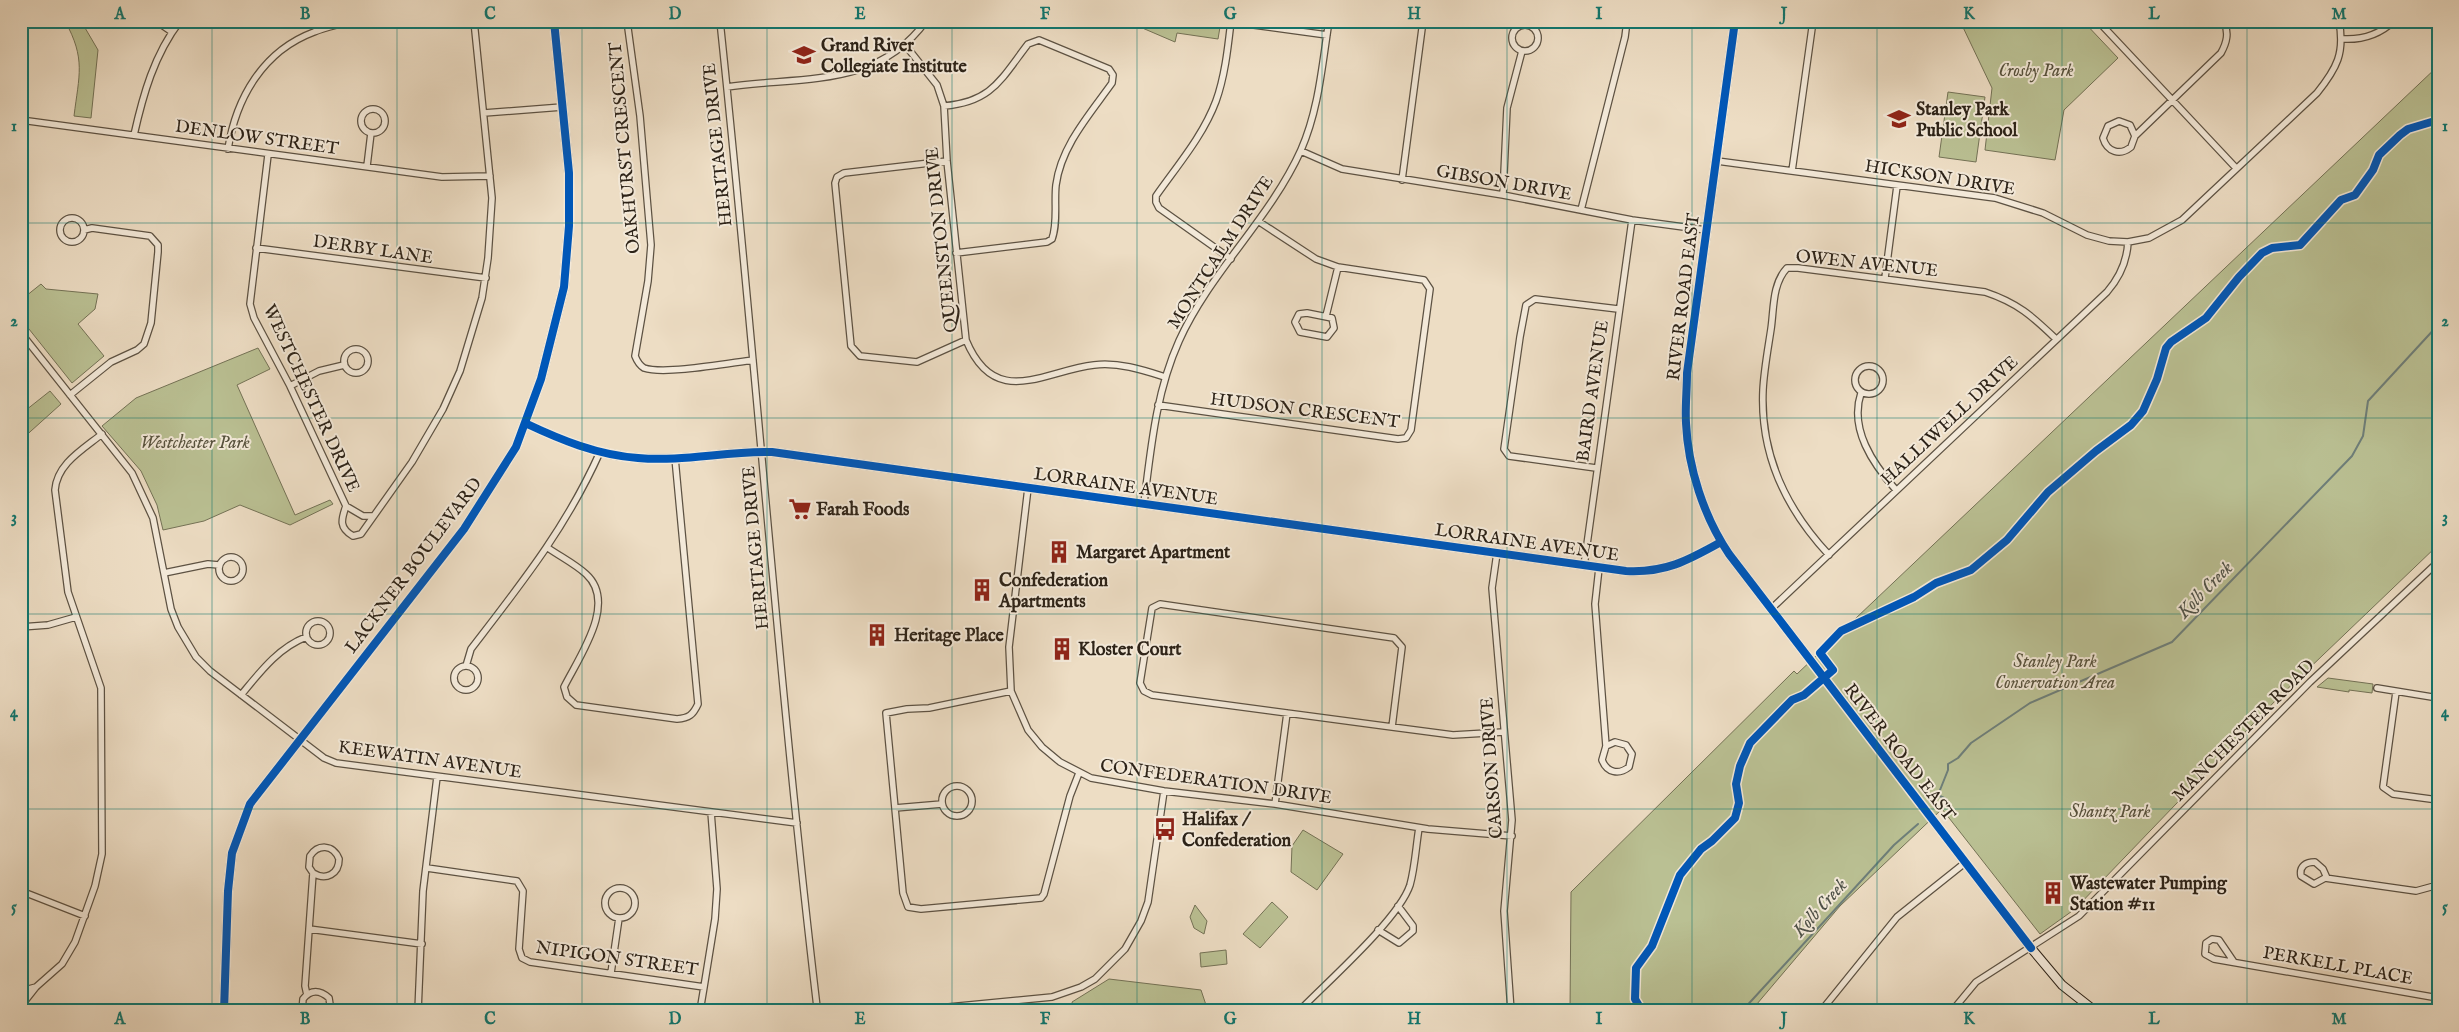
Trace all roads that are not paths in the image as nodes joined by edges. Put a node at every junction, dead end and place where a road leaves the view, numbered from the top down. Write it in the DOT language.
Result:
graph roads {
  1 [pos="156,21"];
  2 [pos="180,21"];
  3 [pos="351,21"];
  4 [pos="415,21"];
  5 [pos="463,21"];
  6 [pos="474,21"];
  7 [pos="554,21"];
  8 [pos="627,21"];
  9 [pos="720,21"];
  10 [pos="926,21"];
  11 [pos="1328,21"];
  12 [pos="1424,21"];
  13 [pos="1627,21"];
  14 [pos="1735,21"];
  15 [pos="1813,21"];
  16 [pos="2098,21"];
  17 [pos="2224,21"];
  18 [pos="2339,21"];
  19 [pos="2394,21"];
  20 [pos="1231,22"];
  21 [pos="172,32"];
  22 [pos="1326,35"];
  23 [pos="2343,39"];
  24 [pos="906,46"];
  25 [pos="1522,51"];
  26 [pos="21,59"];
  27 [pos="727,87"];
  28 [pos="2172,100"];
  29 [pos="21,102"];
  30 [pos="944,106"];
  31 [pos="562,107"];
  32 [pos="484,113"];
  33 [pos="21,120"];
  34 [pos="371,133"];
  35 [pos="134,135"];
  36 [pos="2135,136"];
  37 [pos="228,149"];
  38 [pos="1300,151"];
  39 [pos="268,154"];
  40 [pos="947,161"];
  41 [pos="1717,161"];
  42 [pos="367,166"];
  43 [pos="2236,168"];
  44 [pos="1792,171"];
  45 [pos="490,176"];
  46 [pos="1402,180"];
  47 [pos="1898,186"];
  48 [pos="1503,195"];
  49 [pos="1581,210"];
  50 [pos="1632,220"];
  51 [pos="1258,221"];
  52 [pos="84,230"];
  53 [pos="1706,230"];
  54 [pos="2128,242"];
  55 [pos="256,248"];
  56 [pos="956,253"];
  57 [pos="1231,259"];
  58 [pos="1338,267"];
  59 [pos="486,278"];
  60 [pos="1885,278"];
  61 [pos="1618,309"];
  62 [pos="1326,316"];
  63 [pos="21,333"];
  64 [pos="2056,339"];
  65 [pos="966,340"];
  66 [pos="753,360"];
  67 [pos="344,365"];
  68 [pos="1165,378"];
  69 [pos="290,386"];
  70 [pos="1862,393"];
  71 [pos="70,395"];
  72 [pos="1158,405"];
  73 [pos="525,423"];
  74 [pos="102,434"];
  75 [pos="600,452"];
  76 [pos="762,452"];
  77 [pos="675,458"];
  78 [pos="1596,468"];
  79 [pos="1028,488"];
  80 [pos="1896,490"];
  81 [pos="1144,503"];
  82 [pos="346,506"];
  83 [pos="373,516"];
  84 [pos="1720,542"];
  85 [pos="548,548"];
  86 [pos="1497,553"];
  87 [pos="1829,555"];
  88 [pos="2438,562"];
  89 [pos="219,565"];
  90 [pos="1584,566"];
  91 [pos="1599,568"];
  92 [pos="164,573"];
  93 [pos="1771,609"];
  94 [pos="76,617"];
  95 [pos="21,627"];
  96 [pos="306,638"];
  97 [pos="466,666"];
  98 [pos="2377,688"];
  99 [pos="1011,691"];
  100 [pos="2396,692"];
  101 [pos="241,695"];
  102 [pos="2438,698"];
  103 [pos="1286,713"];
  104 [pos="1392,727"];
  105 [pos="1504,732"];
  106 [pos="299,740"];
  107 [pos="1606,746"];
  108 [pos="1079,773"];
  109 [pos="437,777"];
  110 [pos="1164,791"];
  111 [pos="2438,800"];
  112 [pos="942,804"];
  113 [pos="1275,804"];
  114 [pos="895,808"];
  115 [pos="711,812"];
  116 [pos="797,823"];
  117 [pos="1419,828"];
  118 [pos="1512,836"];
  119 [pos="1966,862"];
  120 [pos="427,868"];
  121 [pos="313,873"];
  122 [pos="2327,878"];
  123 [pos="2438,885"];
  124 [pos="21,891"];
  125 [pos="1398,906"];
  126 [pos="85,916"];
  127 [pos="619,918"];
  128 [pos="309,929"];
  129 [pos="1378,930"];
  130 [pos="422,944"];
  131 [pos="2031,948"];
  132 [pos="2234,962"];
  133 [pos="611,973"];
  134 [pos="36,987"];
  135 [pos="704,987"];
  136 [pos="21,991"];
  137 [pos="307,995"];
  138 [pos="2438,998"];
  139 [pos="21,1006"];
  140 [pos="966,1008"];
  141 [pos="224,1011"];
  142 [pos="302,1011"];
  143 [pos="331,1011"];
  144 [pos="418,1011"];
  145 [pos="700,1011"];
  146 [pos="819,1011"];
  147 [pos="907,1011"];
  148 [pos="1299,1011"];
  149 [pos="1511,1011"];
  150 [pos="1820,1011"];
  151 [pos="1952,1011"];
  152 [pos="2095,1011"];
  1 -- 21 [label="street"];
  2 -- 21 [label="street"];
  3 -- 37 [label="street"];
  4 -- 5 [label="street"];
  6 -- 32 [label="street, WESTCHESTER DRIVE"];
  7 -- 31 [label="street, LACKNER BOULEVARD"];
  8 -- 66 [label="street, OAKHURST CRESCENT"];
  9 -- 27 [label="street, HERITAGE DRIVE"];
  10 -- 24 [label="street"];
  11 -- 22 [label="street, MONTCALM DRIVE"];
  12 -- 46 [label="street"];
  13 -- 49 [label="street"];
  14 -- 41 [label="street, RIVER ROAD EAST"];
  15 -- 44 [label="street"];
  16 -- 28 [label="street"];
  17 -- 28 [label="street"];
  18 -- 23 [label="street, HICKSON DRIVE"];
  19 -- 23 [label="street"];
  20 -- 22 [label="street"];
  20 -- 57 [label="street"];
  21 -- 35 [label="street"];
  22 -- 38 [label="street, MONTCALM DRIVE"];
  23 -- 43 [label="street, HICKSON DRIVE"];
  24 -- 27 [label="street"];
  24 -- 30 [label="street, QUEENSTON DRIVE"];
  25 -- 25 [label="street"];
  25 -- 48 [label="street"];
  26 -- 29 [label="street"];
  27 -- 66 [label="street, HERITAGE DRIVE"];
  28 -- 36 [label="street"];
  28 -- 43 [label="street"];
  30 -- 40 [label="street, QUEENSTON DRIVE"];
  30 -- 56 [label="street"];
  31 -- 32 [label="street"];
  31 -- 73 [label="street, LACKNER BOULEVARD"];
  32 -- 45 [label="street, WESTCHESTER DRIVE"];
  33 -- 35 [label="street, DENLOW STREET"];
  34 -- 34 [label="street"];
  34 -- 42 [label="street"];
  35 -- 37 [label="street, DENLOW STREET"];
  36 -- 36 [label="street"];
  37 -- 39 [label="street, DENLOW STREET"];
  38 -- 46 [label="street, GIBSON DRIVE"];
  38 -- 51 [label="street, MONTCALM DRIVE"];
  39 -- 42 [label="street, DENLOW STREET"];
  39 -- 55 [label="street, WESTCHESTER DRIVE"];
  40 -- 56 [label="street, QUEENSTON DRIVE"];
  40 -- 65 [label="street"];
  41 -- 44 [label="street, HICKSON DRIVE"];
  41 -- 53 [label="street, RIVER ROAD EAST"];
  42 -- 45 [label="street, DENLOW STREET"];
  43 -- 54 [label="street, HICKSON DRIVE"];
  44 -- 47 [label="street, HICKSON DRIVE"];
  45 -- 59 [label="street, WESTCHESTER DRIVE"];
  46 -- 48 [label="street, GIBSON DRIVE"];
  47 -- 54 [label="street, HICKSON DRIVE"];
  47 -- 60 [label="street"];
  48 -- 49 [label="street, GIBSON DRIVE"];
  49 -- 50 [label="street, GIBSON DRIVE"];
  50 -- 53 [label="street, GIBSON DRIVE"];
  50 -- 61 [label="street, BAIRD AVENUE"];
  51 -- 57 [label="street, MONTCALM DRIVE"];
  51 -- 58 [label="street, HUDSON CRESCENT"];
  52 -- 52 [label="street"];
  52 -- 71 [label="street"];
  53 -- 84 [label="street, RIVER ROAD EAST"];
  54 -- 64 [label="street, HALLIWELL DRIVE"];
  55 -- 59 [label="street, DERBY LANE"];
  55 -- 69 [label="street, WESTCHESTER DRIVE"];
  56 -- 65 [label="street, QUEENSTON DRIVE"];
  57 -- 68 [label="street, MONTCALM DRIVE"];
  58 -- 62 [label="street"];
  58 -- 72 [label="street, HUDSON CRESCENT"];
  59 -- 83 [label="street, WESTCHESTER DRIVE"];
  60 -- 64 [label="street, OWEN AVENUE"];
  60 -- 87 [label="street, OWEN AVENUE"];
  61 -- 78 [label="street, BAIRD AVENUE"];
  61 -- 78 [label="street"];
  62 -- 62 [label="street"];
  63 -- 71 [label="street, KEEWATIN AVENUE"];
  64 -- 80 [label="street, HALLIWELL DRIVE"];
  65 -- 68 [label="street, QUEENSTON DRIVE"];
  66 -- 76 [label="street, HERITAGE DRIVE"];
  67 -- 67 [label="street"];
  67 -- 69 [label="street"];
  68 -- 72 [label="street, MONTCALM DRIVE"];
  69 -- 82 [label="street, WESTCHESTER DRIVE"];
  70 -- 70 [label="street"];
  70 -- 80 [label="street"];
  71 -- 74 [label="street, KEEWATIN AVENUE"];
  72 -- 81 [label="street, MONTCALM DRIVE"];
  73 -- 75 [label="street, LORRAINE AVENUE"];
  73 -- 106 [label="street, LACKNER BOULEVARD"];
  74 -- 92 [label="street, KEEWATIN AVENUE"];
  74 -- 94 [label="street"];
  75 -- 77 [label="street, LORRAINE AVENUE"];
  75 -- 85 [label="street"];
  76 -- 77 [label="street, LORRAINE AVENUE"];
  76 -- 79 [label="street, LORRAINE AVENUE"];
  76 -- 116 [label="street, HERITAGE DRIVE"];
  77 -- 85 [label="street"];
  78 -- 90 [label="street, BAIRD AVENUE"];
  79 -- 81 [label="street, LORRAINE AVENUE"];
  79 -- 99 [label="street, CONFEDERATION DRIVE"];
  80 -- 87 [label="street, HALLIWELL DRIVE"];
  81 -- 86 [label="street, LORRAINE AVENUE"];
  82 -- 83 [label="street, WESTCHESTER DRIVE"];
  82 -- 83 [label="street, WESTCHESTER DRIVE"];
  84 -- 91 [label="street, LORRAINE AVENUE"];
  84 -- 93 [label="street, RIVER ROAD EAST"];
  85 -- 97 [label="street"];
  86 -- 90 [label="street, LORRAINE AVENUE"];
  86 -- 105 [label="street, CARSON DRIVE"];
  87 -- 93 [label="street, HALLIWELL DRIVE"];
  88 -- 131 [label="street, MANCHESTER ROAD"];
  89 -- 89 [label="street"];
  89 -- 92 [label="street"];
  90 -- 91 [label="street, LORRAINE AVENUE"];
  91 -- 107 [label="street"];
  92 -- 101 [label="street, KEEWATIN AVENUE"];
  93 -- 119 [label="street, RIVER ROAD EAST"];
  94 -- 95 [label="street"];
  94 -- 126 [label="street"];
  96 -- 96 [label="street"];
  96 -- 101 [label="street"];
  97 -- 97 [label="street"];
  98 -- 100 [label="street"];
  99 -- 108 [label="street, CONFEDERATION DRIVE"];
  99 -- 114 [label="street"];
  100 -- 102 [label="street"];
  100 -- 111 [label="street"];
  101 -- 106 [label="street, KEEWATIN AVENUE"];
  103 -- 104 [label="street"];
  103 -- 104 [label="street"];
  103 -- 113 [label="street"];
  104 -- 105 [label="street"];
  105 -- 118 [label="street, CARSON DRIVE"];
  106 -- 109 [label="street, KEEWATIN AVENUE"];
  106 -- 141 [label="street, LACKNER BOULEVARD"];
  107 -- 107 [label="street"];
  108 -- 110 [label="street, CONFEDERATION DRIVE"];
  108 -- 114 [label="street"];
  109 -- 115 [label="street, KEEWATIN AVENUE"];
  109 -- 120 [label="street"];
  110 -- 113 [label="street, CONFEDERATION DRIVE"];
  110 -- 140 [label="street"];
  112 -- 112 [label="street"];
  112 -- 114 [label="street"];
  113 -- 117 [label="street, CONFEDERATION DRIVE"];
  115 -- 116 [label="street, KEEWATIN AVENUE"];
  115 -- 135 [label="street, NIPIGON STREET"];
  116 -- 146 [label="street, HERITAGE DRIVE"];
  117 -- 118 [label="street, CONFEDERATION DRIVE"];
  117 -- 125 [label="street"];
  118 -- 149 [label="street, CARSON DRIVE"];
  119 -- 131 [label="street, RIVER ROAD EAST"];
  119 -- 150 [label="street"];
  120 -- 130 [label="street"];
  120 -- 133 [label="street, NIPIGON STREET"];
  121 -- 121 [label="street"];
  121 -- 128 [label="street"];
  122 -- 122 [label="street"];
  122 -- 123 [label="street"];
  124 -- 126 [label="street"];
  125 -- 129 [label="street"];
  125 -- 129 [label="street"];
  126 -- 134 [label="street"];
  127 -- 127 [label="street"];
  127 -- 133 [label="street"];
  128 -- 130 [label="street"];
  128 -- 137 [label="street"];
  129 -- 148 [label="street"];
  130 -- 144 [label="street"];
  131 -- 151 [label="street, MANCHESTER ROAD"];
  131 -- 152 [label="street, RIVER ROAD EAST"];
  132 -- 132 [label="street, PERKELL PLACE"];
  132 -- 138 [label="street, PERKELL PLACE"];
  133 -- 135 [label="street, NIPIGON STREET"];
  134 -- 136 [label="street"];
  134 -- 139 [label="street"];
  135 -- 145 [label="street"];
  137 -- 142 [label="street"];
  137 -- 143 [label="street"];
  140 -- 147 [label="street"];
}
